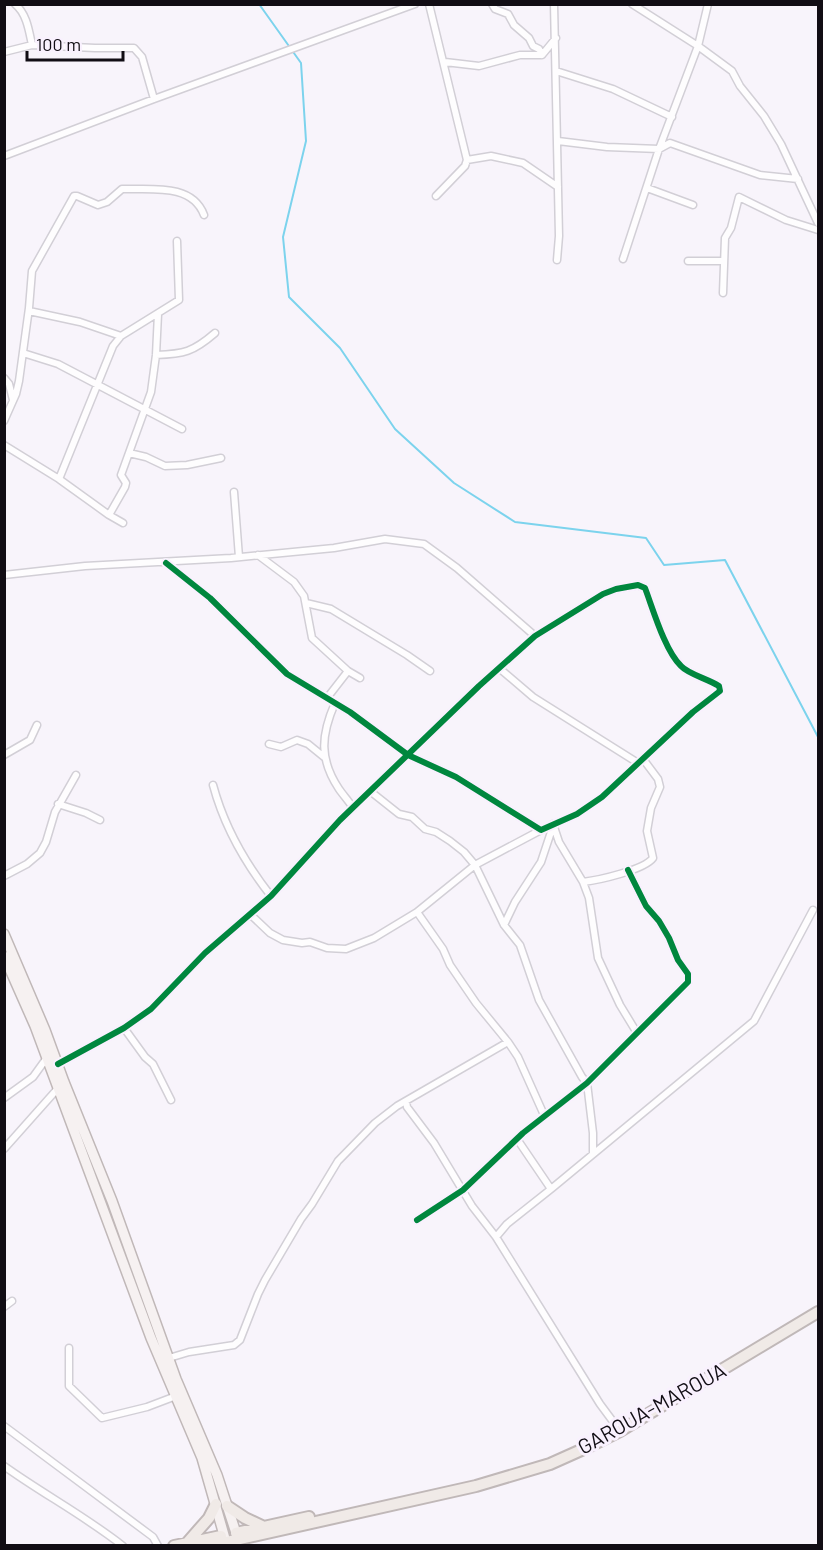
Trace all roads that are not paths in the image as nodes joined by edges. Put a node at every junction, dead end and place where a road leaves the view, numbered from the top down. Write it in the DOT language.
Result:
graph roads {
  1 [pos="15,4"];
  2 [pos="415,4"];
  3 [pos="429,4"];
  4 [pos="492,4"];
  5 [pos="554,4"];
  6 [pos="632,4"];
  7 [pos="708,4"];
  8 [pos="556,38"];
  9 [pos="32,45"];
  10 [pos="698,46"];
  11 [pos="4,52"];
  12 [pos="542,55"];
  13 [pos="445,62"];
  14 [pos="556,71"];
  15 [pos="154,99"];
  16 [pos="672,117"];
  17 [pos="558,141"];
  18 [pos="659,149"];
  19 [pos="4,156"];
  20 [pos="467,160"];
  21 [pos="798,179"];
  22 [pos="558,187"];
  23 [pos="646,188"];
  24 [pos="436,196"];
  25 [pos="693,205"];
  26 [pos="204,215"];
  27 [pos="819,223"];
  28 [pos="819,230"];
  29 [pos="177,241"];
  30 [pos="623,259"];
  31 [pos="557,260"];
  32 [pos="688,261"];
  33 [pos="723,261"];
  34 [pos="723,293"];
  35 [pos="29,311"];
  36 [pos="158,314"];
  37 [pos="215,333"];
  38 [pos="121,336"];
  39 [pos="22,353"];
  40 [pos="156,355"];
  41 [pos="4,378"];
  42 [pos="19,381"];
  43 [pos="9,384"];
  44 [pos="98,385"];
  45 [pos="13,401"];
  46 [pos="146,410"];
  47 [pos="4,421"];
  48 [pos="182,429"];
  49 [pos="4,445"];
  50 [pos="129,453"];
  51 [pos="221,458"];
  52 [pos="59,479"];
  53 [pos="234,492"];
  54 [pos="109,515"];
  55 [pos="123,523"];
  56 [pos="258,555"];
  57 [pos="238,557"];
  58 [pos="166,563"];
  59 [pos="4,575"];
  60 [pos="306,603"];
  61 [pos="535,636"];
  62 [pos="499,668"];
  63 [pos="348,671"];
  64 [pos="430,671"];
  65 [pos="360,678"];
  66 [pos="327,698"];
  67 [pos="335,703"];
  68 [pos="37,724"];
  69 [pos="269,744"];
  70 [pos="4,755"];
  71 [pos="408,755"];
  72 [pos="324,757"];
  73 [pos="641,761"];
  74 [pos="76,775"];
  75 [pos="213,785"];
  76 [pos="370,791"];
  77 [pos="58,804"];
  78 [pos="353,808"];
  79 [pos="100,820"];
  80 [pos="553,825"];
  81 [pos="541,830"];
  82 [pos="475,865"];
  83 [pos="628,870"];
  84 [pos="4,876"];
  85 [pos="583,882"];
  86 [pos="271,896"];
  87 [pos="813,910"];
  88 [pos="417,912"];
  89 [pos="250,915"];
  90 [pos="504,925"];
  91 [pos="4,933"];
  92 [pos="4,956"];
  93 [pos="124,1028"];
  94 [pos="637,1033"];
  95 [pos="508,1042"];
  96 [pos="46,1059"];
  97 [pos="58,1064"];
  98 [pos="587,1083"];
  99 [pos="61,1085"];
  100 [pos="4,1098"];
  101 [pos="171,1100"];
  102 [pos="406,1101"];
  103 [pos="544,1115"];
  104 [pos="517,1139"];
  105 [pos="4,1149"];
  106 [pos="593,1153"];
  107 [pos="551,1189"];
  108 [pos="463,1190"];
  109 [pos="417,1220"];
  110 [pos="496,1237"];
  111 [pos="12,1300"];
  112 [pos="4,1307"];
  113 [pos="819,1312"];
  114 [pos="69,1348"];
  115 [pos="169,1359"];
  116 [pos="176,1396"];
  117 [pos="4,1426"];
  118 [pos="620,1431"];
  119 [pos="4,1466"];
  120 [pos="476,1486"];
  121 [pos="216,1504"];
  122 [pos="228,1506"];
  123 [pos="262,1526"];
  124 [pos="225,1538"];
  125 [pos="237,1539"];
  126 [pos="186,1543"];
  127 [pos="123,1545"];
  128 [pos="158,1545"];
  129 [pos="174,1545"];
  130 [pos="209,1545"];
  1 -- 9 [label="street"];
  2 -- 15 [label="street"];
  3 -- 13 [label="street"];
  4 -- 12 [label="street"];
  5 -- 8 [label="street"];
  6 -- 10 [label="street"];
  7 -- 10 [label="street"];
  8 -- 12 [label="street"];
  8 -- 14 [label="street"];
  9 -- 11 [label="street"];
  9 -- 15 [label="street"];
  10 -- 16 [label="street"];
  10 -- 21 [label="street"];
  12 -- 13 [label="street"];
  13 -- 20 [label="street"];
  14 -- 16 [label="street"];
  14 -- 17 [label="street"];
  15 -- 19 [label="street"];
  16 -- 18 [label="street"];
  17 -- 18 [label="street"];
  17 -- 22 [label="street"];
  18 -- 21 [label="street"];
  18 -- 23 [label="street"];
  20 -- 22 [label="street"];
  20 -- 24 [label="street"];
  21 -- 27 [label="street"];
  22 -- 31 [label="street"];
  23 -- 25 [label="street"];
  23 -- 30 [label="street"];
  26 -- 35 [label="street"];
  28 -- 33 [label="street"];
  29 -- 36 [label="street"];
  32 -- 33 [label="street"];
  33 -- 34 [label="street"];
  35 -- 38 [label="street"];
  35 -- 39 [label="street"];
  36 -- 38 [label="street"];
  36 -- 40 [label="street"];
  37 -- 40 [label="street"];
  38 -- 44 [label="street"];
  39 -- 42 [label="street"];
  39 -- 44 [label="street"];
  40 -- 46 [label="street"];
  41 -- 43 [label="street"];
  42 -- 43 [label="street"];
  42 -- 45 [label="street"];
  43 -- 45 [label="street"];
  44 -- 46 [label="street"];
  44 -- 52 [label="street"];
  45 -- 47 [label="street"];
  46 -- 48 [label="street"];
  46 -- 50 [label="street"];
  49 -- 52 [label="street"];
  50 -- 51 [label="street"];
  50 -- 54 [label="street"];
  52 -- 54 [label="street"];
  53 -- 57 [label="street"];
  54 -- 55 [label="street"];
  56 -- 57 [label="street"];
  56 -- 60 [label="street"];
  56 -- 61 [label="street"];
  57 -- 58 [label="street"];
  58 -- 59 [label="street"];
  58 -- 66 [label="street"];
  60 -- 63 [label="street"];
  60 -- 64 [label="street"];
  61 -- 62 [label="street"];
  61 -- 73 [label="street"];
  62 -- 71 [label="street"];
  62 -- 73 [label="street"];
  63 -- 65 [label="street"];
  63 -- 66 [label="street"];
  66 -- 67 [label="street"];
  67 -- 71 [label="street"];
  67 -- 72 [label="street"];
  68 -- 70 [label="street"];
  69 -- 72 [label="street"];
  71 -- 76 [label="street"];
  71 -- 81 [label="street"];
  72 -- 78 [label="street"];
  73 -- 80 [label="street"];
  73 -- 83 [label="street"];
  74 -- 77 [label="street"];
  75 -- 86 [label="street"];
  76 -- 78 [label="street"];
  76 -- 82 [label="street"];
  77 -- 79 [label="street"];
  77 -- 84 [label="street"];
  78 -- 86 [label="street"];
  80 -- 81 [label="street"];
  80 -- 85 [label="street"];
  80 -- 90 [label="street"];
  81 -- 82 [label="street"];
  82 -- 88 [label="street"];
  82 -- 90 [label="street"];
  83 -- 85 [label="street"];
  83 -- 94 [label="street"];
  85 -- 94 [label="street"];
  86 -- 89 [label="street"];
  87 -- 106 [label="street"];
  88 -- 89 [label="street"];
  88 -- 95 [label="street"];
  89 -- 93 [label="street"];
  90 -- 98 [label="street"];
  91 -- 97 [label="main road"];
  92 -- 96 [label="main road"];
  93 -- 97 [label="street"];
  93 -- 101 [label="street"];
  94 -- 98 [label="street"];
  95 -- 102 [label="street"];
  95 -- 103 [label="street"];
  96 -- 99 [label="main road"];
  96 -- 100 [label="street"];
  97 -- 99 [label="main road"];
  98 -- 103 [label="street"];
  98 -- 106 [label="street"];
  99 -- 105 [label="street"];
  99 -- 115 [label="main road"];
  99 -- 116 [label="main road"];
  102 -- 108 [label="street"];
  102 -- 115 [label="street"];
  103 -- 104 [label="street"];
  104 -- 107 [label="street"];
  104 -- 108 [label="street"];
  106 -- 107 [label="street"];
  107 -- 110 [label="street"];
  108 -- 109 [label="street"];
  108 -- 110 [label="street"];
  110 -- 118 [label="street"];
  111 -- 112 [label="street"];
  113 -- 118 [label="highway, GAROUA-MAROUA"];
  114 -- 116 [label="street"];
  115 -- 122 [label="main road"];
  116 -- 121 [label="main road"];
  117 -- 128 [label="street"];
  118 -- 120 [label="highway, GAROUA-MAROUA"];
  119 -- 127 [label="street"];
  120 -- 123 [label="highway, GAROUA-MAROUA"];
  120 -- 125 [label="highway, GAROUA-MAROUA"];
  121 -- 124 [label="main road"];
  121 -- 126 [label="highway"];
  122 -- 123 [label="highway"];
  122 -- 125 [label="main road"];
  123 -- 125 [label="highway, GAROUA-MAROUA"];
  124 -- 125 [label="highway, GAROUA-MAROUA"];
  124 -- 126 [label="highway, GAROUA-MAROUA"];
  124 -- 130 [label="highway, GAROUA-MAROUA"];
  126 -- 129 [label="highway, GAROUA-MAROUA"];
}
